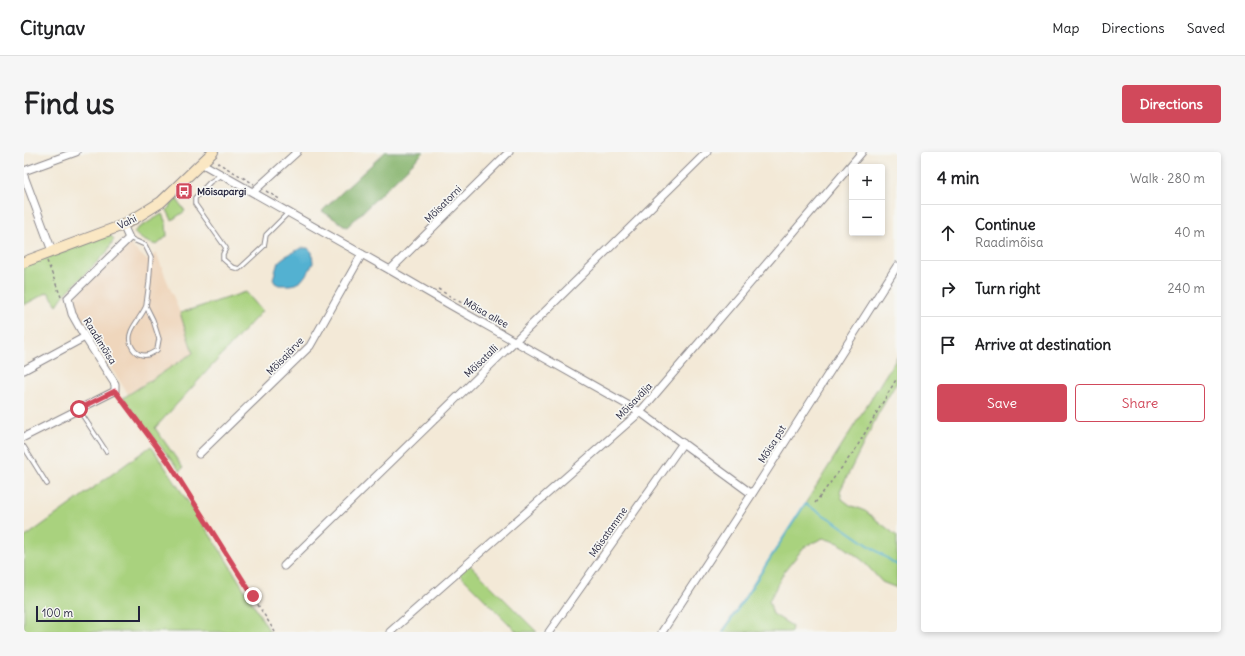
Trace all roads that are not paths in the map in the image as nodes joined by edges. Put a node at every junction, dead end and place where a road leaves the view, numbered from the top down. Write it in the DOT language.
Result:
graph roads {
  1 [pos="76,152"];
  2 [pos="213,152"];
  3 [pos="297,152"];
  4 [pos="509,152"];
  5 [pos="707,152"];
  6 [pos="862,152"];
  7 [pos="201,163"];
  8 [pos="24,171"];
  9 [pos="222,175"];
  10 [pos="24,176"];
  11 [pos="253,192"];
  12 [pos="288,212"];
  13 [pos="123,225"];
  14 [pos="128,238"];
  15 [pos="48,253"];
  16 [pos="362,254"];
  17 [pos="24,262"];
  18 [pos="897,266"];
  19 [pos="390,270"];
  20 [pos="146,306"];
  21 [pos="85,337"];
  22 [pos="515,341"];
  23 [pos="24,370"];
  24 [pos="79,409"];
  25 [pos="640,412"];
  26 [pos="24,437"];
  27 [pos="683,443"];
  28 [pos="24,447"];
  29 [pos="106,451"];
  30 [pos="199,454"];
  31 [pos="47,484"];
  32 [pos="752,494"];
  33 [pos="284,566"];
  34 [pos="390,632"];
  35 [pos="549,632"];
  36 [pos="662,632"];
  1 -- 8 [label="street"];
  2 -- 7 [label="street, Vahi"];
  3 -- 11 [label="street"];
  4 -- 19 [label="street, Mõisatorni"];
  5 -- 22 [label="street, Mõisatalli"];
  6 -- 25 [label="street, Mõisavälja"];
  7 -- 9 [label="street, Mõisa allee"];
  7 -- 13 [label="street, Vahi"];
  9 -- 11 [label="street, Mõisa allee"];
  9 -- 12 [label="lane"];
  10 -- 15 [label="street"];
  11 -- 12 [label="street, Mõisa allee"];
  12 -- 16 [label="street, Mõisa allee"];
  13 -- 14 [label="street"];
  13 -- 15 [label="street, Vahi"];
  14 -- 20 [label="lane"];
  14 -- 21 [label="street, Raadimõisa"];
  15 -- 17 [label="street, Vahi"];
  16 -- 19 [label="street, Mõisa allee"];
  16 -- 30 [label="street, Mõisajärve"];
  18 -- 32 [label="street, Mõisa pst"];
  19 -- 22 [label="street, Mõisa allee"];
  20 -- 20 [label="lane"];
  21 -- 23 [label="street"];
  21 -- 24 [label="street, Raadimõisa"];
  22 -- 25 [label="street, Mõisa allee"];
  22 -- 33 [label="street, Mõisatalli"];
  24 -- 26 [label="street"];
  24 -- 29 [label="lane"];
  25 -- 27 [label="street, Mõisa allee"];
  25 -- 34 [label="street, Mõisavälja"];
  27 -- 32 [label="street, Mõisa allee"];
  27 -- 35 [label="street, Mõisatamme"];
  28 -- 31 [label="lane"];
  32 -- 36 [label="street, Mõisa pst"];
}
